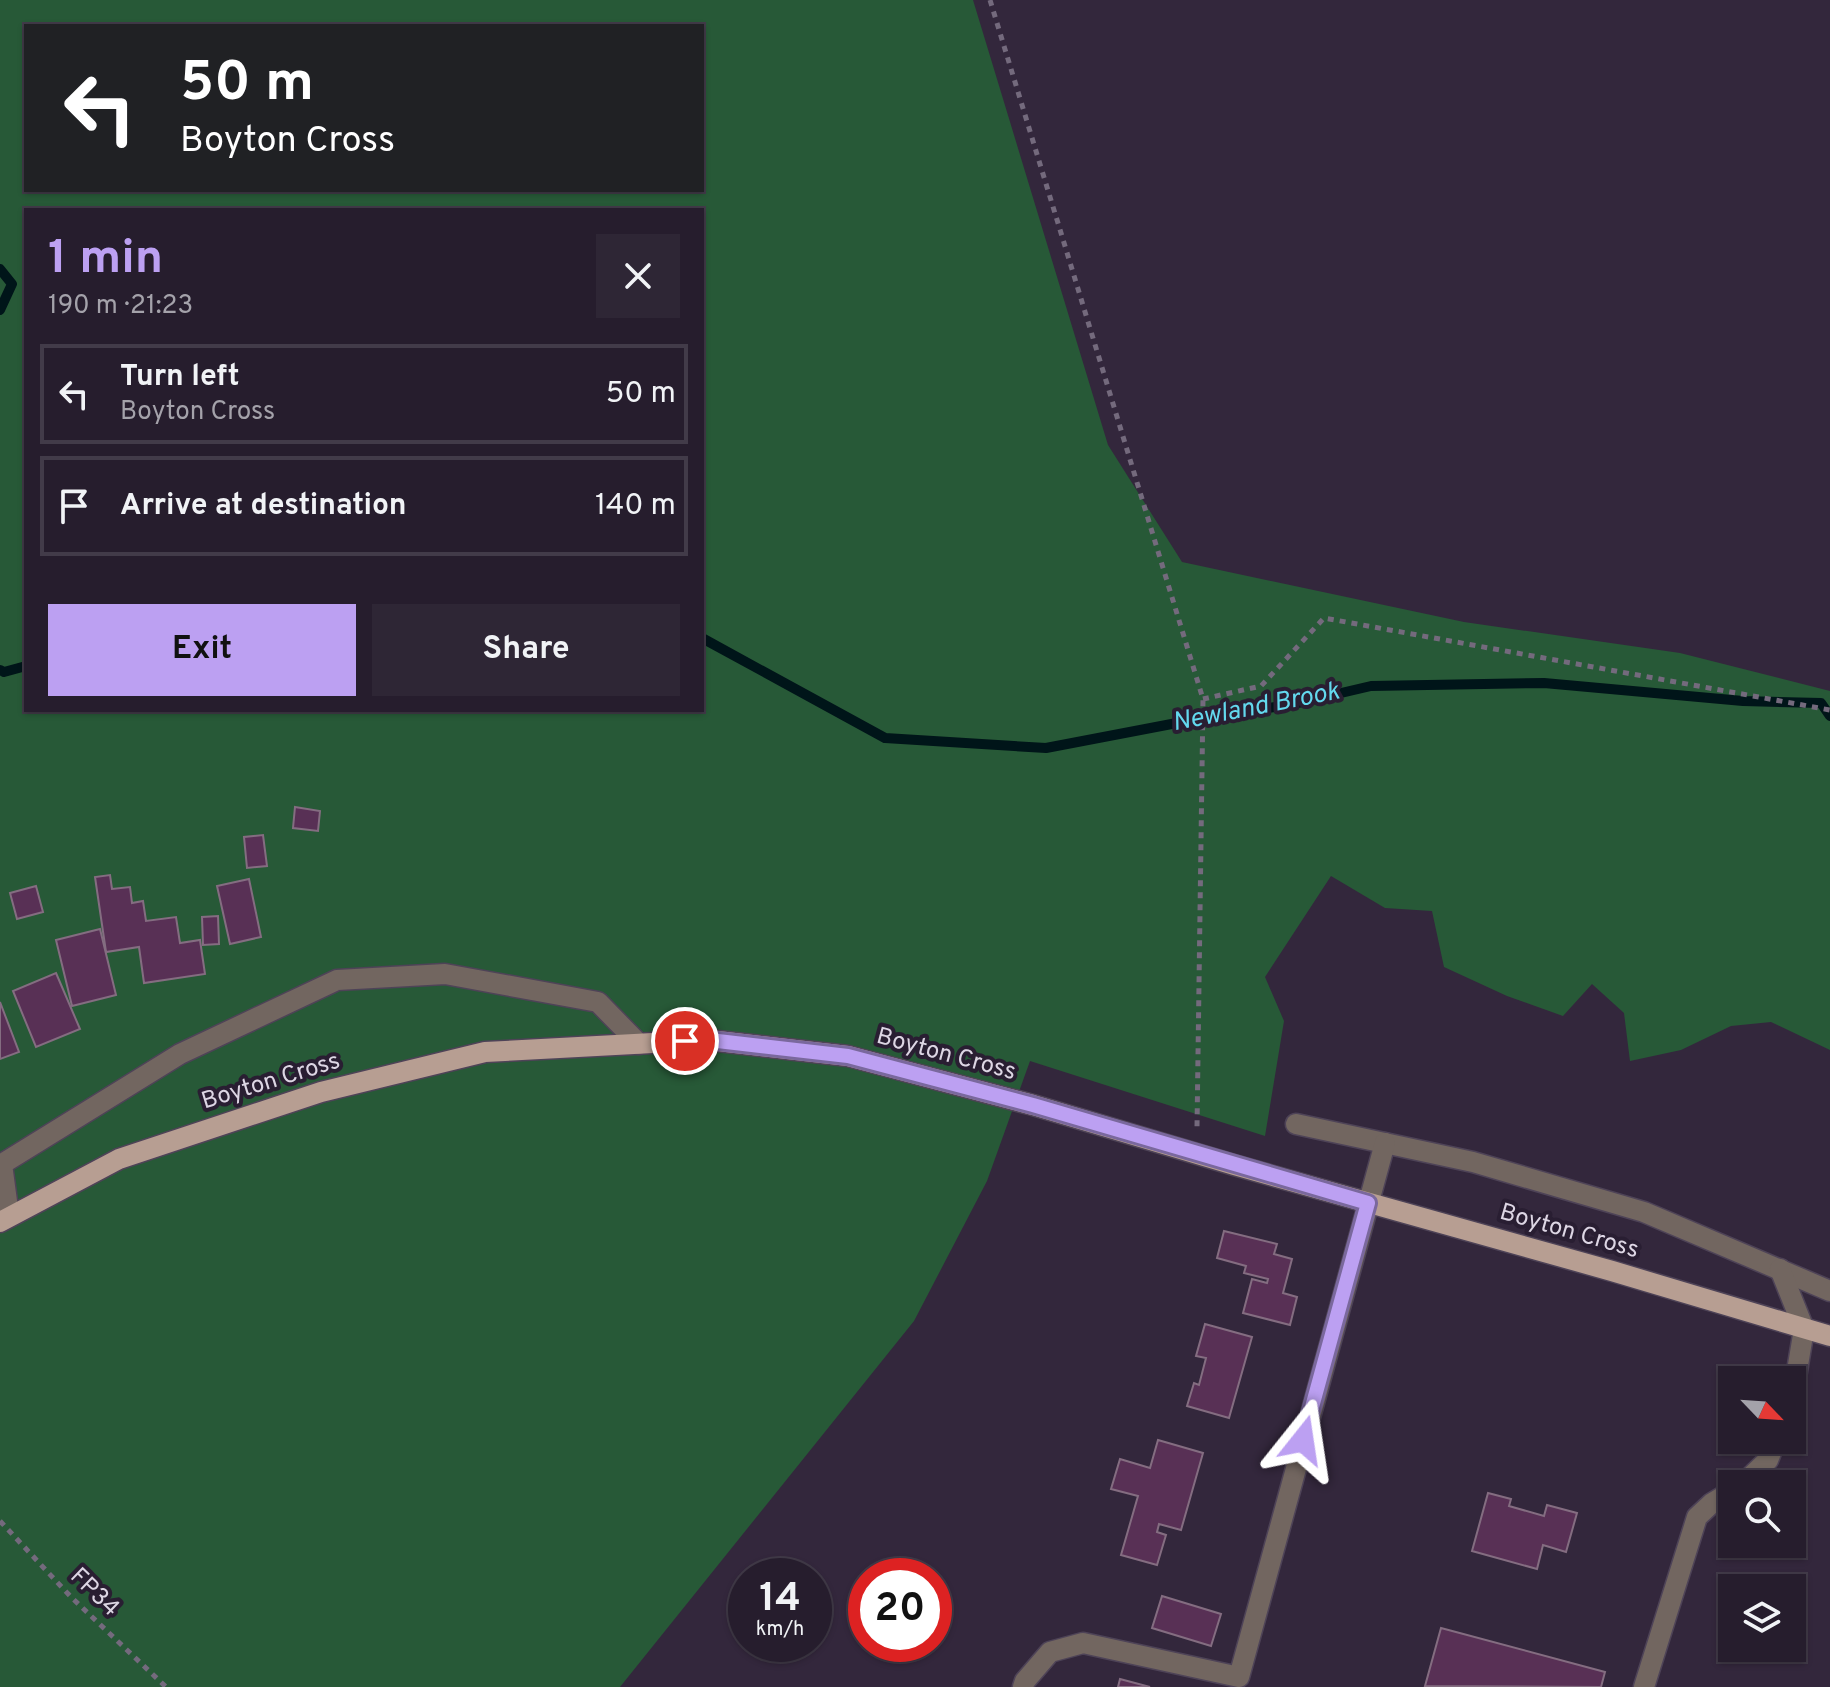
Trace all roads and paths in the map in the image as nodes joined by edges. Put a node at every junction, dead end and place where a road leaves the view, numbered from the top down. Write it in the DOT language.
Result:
graph roads {
  1 [pos="990,0"];
  2 [pos="1203,699"];
  3 [pos="1830,710"];
  4 [pos="639,1044"];
  5 [pos="1296,1124"];
  6 [pos="1385,1143"];
  7 [pos="1196,1154"];
  8 [pos="1368,1203"];
  9 [pos="4,1219"];
  10 [pos="1780,1269"];
  11 [pos="1830,1291"];
  12 [pos="1804,1329"];
  13 [pos="1830,1336"];
  14 [pos="1798,1366"];
  15 [pos="1770,1454"];
  16 [pos="1758,1470"];
  17 [pos="1718,1499"];
  18 [pos="0,1521"];
  19 [pos="166,1687"];
  20 [pos="1023,1687"];
  21 [pos="1644,1687"];
  1 -- 2 [label="path"];
  2 -- 3 [label="path"];
  2 -- 7 [label="path"];
  4 -- 7 [label="main road, Boyton Cross"];
  4 -- 9 [label="main road, Boyton Cross"];
  4 -- 9 [label="lane"];
  5 -- 6 [label="lane"];
  6 -- 8 [label="lane"];
  6 -- 10 [label="lane"];
  7 -- 8 [label="main road, Boyton Cross"];
  8 -- 12 [label="main road, Boyton Cross"];
  8 -- 20 [label="lane"];
  10 -- 11 [label="lane"];
  10 -- 12 [label="lane"];
  12 -- 13 [label="main road, Boyton Cross"];
  12 -- 14 [label="lane"];
  15 -- 16 [label="lane"];
  17 -- 21 [label="lane"];
  18 -- 19 [label="path, FP34"];
}
